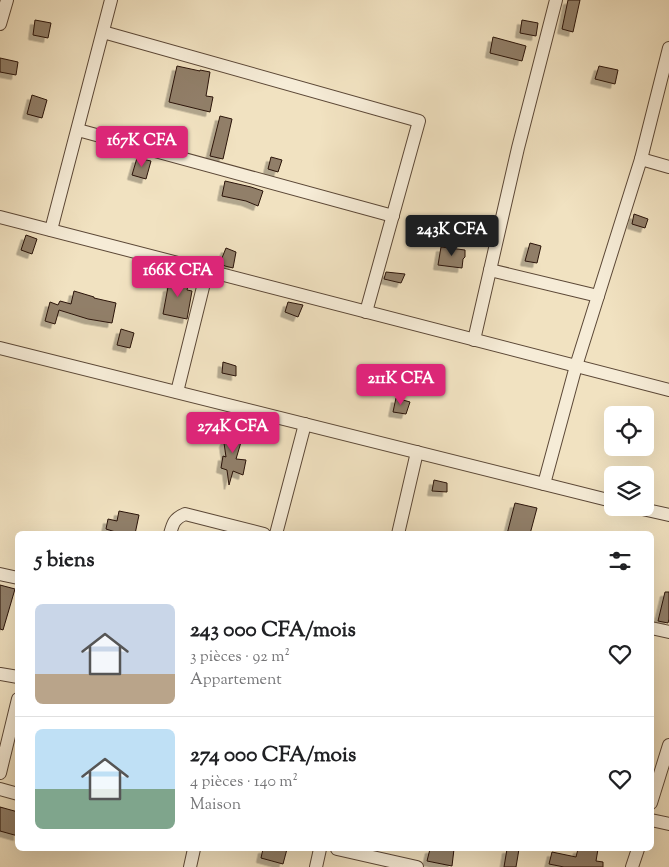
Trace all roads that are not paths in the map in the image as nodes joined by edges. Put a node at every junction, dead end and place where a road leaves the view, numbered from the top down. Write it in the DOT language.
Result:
graph roads {
  1 [pos="6,0"];
  2 [pos="111,0"];
  3 [pos="556,0"];
  4 [pos="0,24"];
  5 [pos="103,32"];
  6 [pos="669,48"];
  7 [pos="78,130"];
  8 [pos="641,159"];
  9 [pos="669,167"];
  10 [pos="392,216"];
  11 [pos="0,217"];
  12 [pos="51,230"];
  13 [pos="490,270"];
  14 [pos="207,271"];
  15 [pos="598,296"];
  16 [pos="366,312"];
  17 [pos="474,340"];
  18 [pos="0,348"];
  19 [pos="576,366"];
  20 [pos="669,390"];
  21 [pos="177,392"];
  22 [pos="305,424"];
  23 [pos="417,452"];
  24 [pos="544,484"];
  25 [pos="604,499"];
  26 [pos="654,512"];
  27 [pos="669,515"];
  28 [pos="171,531"];
  29 [pos="252,531"];
  30 [pos="277,531"];
  31 [pos="399,531"];
  32 [pos="0,574"];
  33 [pos="15,577"];
  34 [pos="654,629"];
  35 [pos="669,632"];
  36 [pos="0,674"];
  37 [pos="15,676"];
  38 [pos="15,711"];
  39 [pos="669,745"];
  40 [pos="0,773"];
  41 [pos="0,789"];
  42 [pos="15,793"];
  43 [pos="654,793"];
  44 [pos="654,821"];
  45 [pos="669,824"];
  46 [pos="194,851"];
  47 [pos="320,851"];
  48 [pos="346,851"];
  49 [pos="637,851"];
  50 [pos="190,867"];
  51 [pos="316,867"];
  52 [pos="417,867"];
  53 [pos="632,867"];
  1 -- 4 [label="street"];
  2 -- 5 [label="street"];
  3 -- 13 [label="street"];
  5 -- 7 [label="street"];
  5 -- 10 [label="street"];
  6 -- 8 [label="street"];
  7 -- 10 [label="street"];
  7 -- 12 [label="street"];
  8 -- 9 [label="street"];
  8 -- 15 [label="street"];
  10 -- 16 [label="street"];
  11 -- 12 [label="street"];
  12 -- 14 [label="street"];
  13 -- 15 [label="street"];
  13 -- 17 [label="street"];
  14 -- 16 [label="street"];
  14 -- 21 [label="street"];
  15 -- 19 [label="street"];
  16 -- 17 [label="street"];
  17 -- 19 [label="street"];
  18 -- 21 [label="street"];
  19 -- 20 [label="street"];
  19 -- 24 [label="street"];
  21 -- 22 [label="street"];
  22 -- 23 [label="street"];
  22 -- 30 [label="street"];
  23 -- 24 [label="street"];
  23 -- 31 [label="street"];
  24 -- 25 [label="street"];
  26 -- 27 [label="street"];
  28 -- 29 [label="street"];
  32 -- 33 [label="street"];
  34 -- 35 [label="street"];
  36 -- 37 [label="street"];
  38 -- 40 [label="street"];
  39 -- 43 [label="street"];
  41 -- 42 [label="street"];
  44 -- 45 [label="street"];
  46 -- 50 [label="street"];
  47 -- 51 [label="street"];
  48 -- 52 [label="street"];
  49 -- 53 [label="street"];
}
